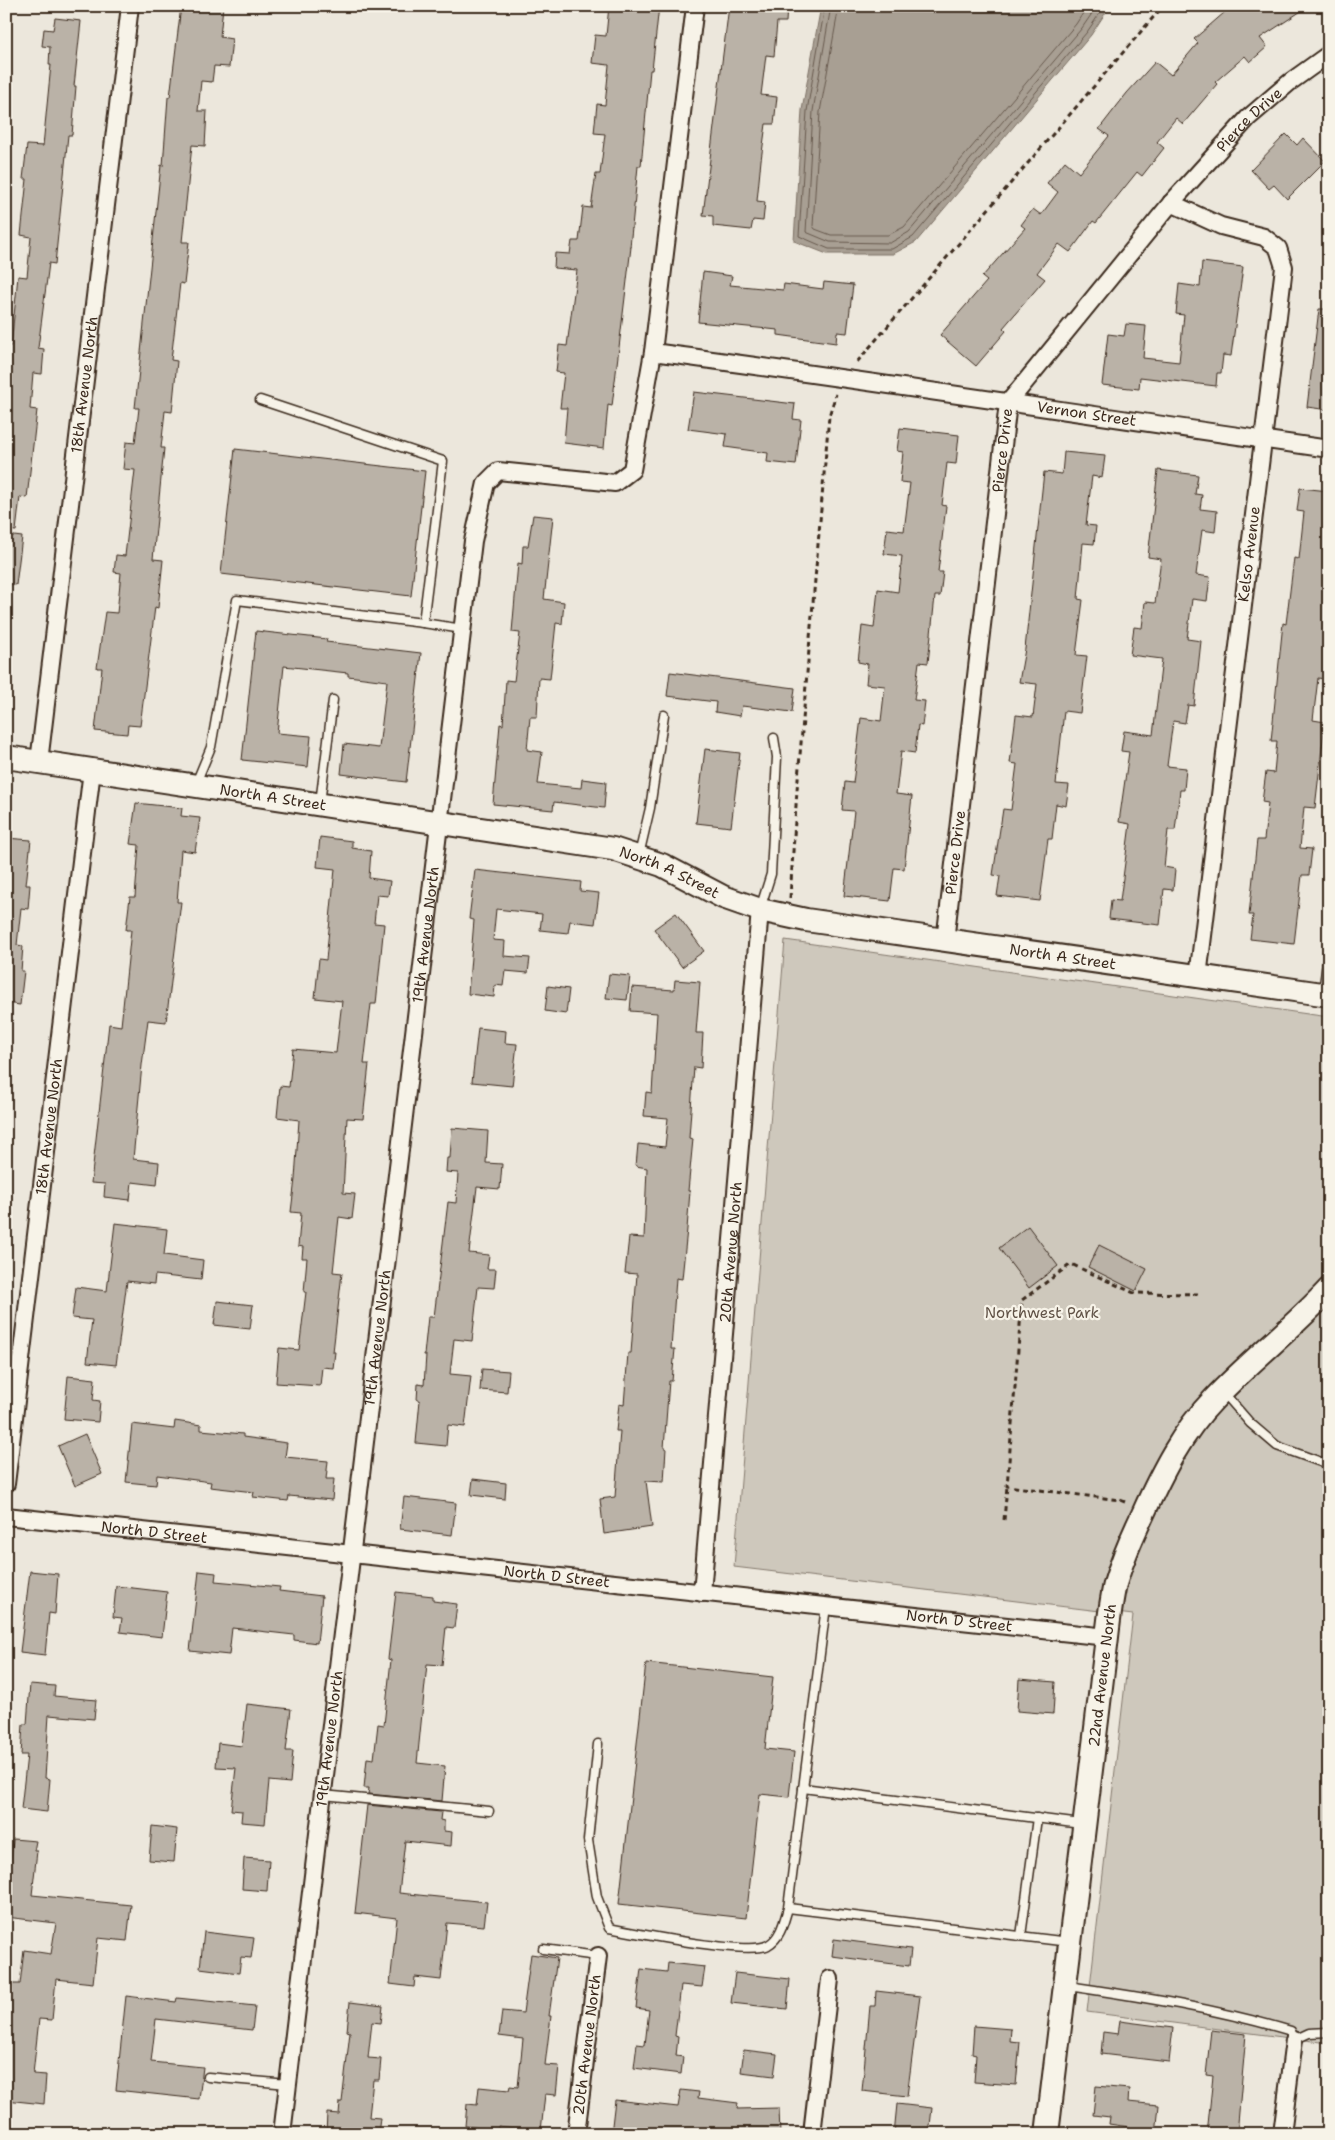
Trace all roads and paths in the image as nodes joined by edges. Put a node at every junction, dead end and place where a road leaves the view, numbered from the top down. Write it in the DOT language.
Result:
graph roads {
  1 [pos="130,6"];
  2 [pos="695,6"];
  3 [pos="1163,6"];
  4 [pos="1329,54"];
  5 [pos="1172,204"];
  6 [pos="653,352"];
  7 [pos="845,377"];
  8 [pos="260,400"];
  9 [pos="1008,403"];
  10 [pos="1263,440"];
  11 [pos="1329,449"];
  12 [pos="423,623"];
  13 [pos="463,629"];
  14 [pos="334,700"];
  15 [pos="664,715"];
  16 [pos="774,738"];
  17 [pos="6,757"];
  18 [pos="39,762"];
  19 [pos="92,770"];
  20 [pos="195,786"];
  21 [pos="320,805"];
  22 [pos="439,823"];
  23 [pos="639,857"];
  24 [pos="760,910"];
  25 [pos="789,916"];
  26 [pos="945,941"];
  27 [pos="1329,947"];
  28 [pos="1198,977"];
  29 [pos="1326,995"];
  30 [pos="1329,1289"];
  31 [pos="1198,1294"];
  32 [pos="1222,1391"];
  33 [pos="1329,1465"];
  34 [pos="6,1484"];
  35 [pos="1006,1486"];
  36 [pos="1124,1502"];
  37 [pos="6,1516"];
  38 [pos="1004,1520"];
  39 [pos="352,1554"];
  40 [pos="702,1592"];
  41 [pos="826,1606"];
  42 [pos="1107,1637"];
  43 [pos="598,1744"];
  44 [pos="803,1788"];
  45 [pos="323,1795"];
  46 [pos="489,1811"];
  47 [pos="1037,1818"];
  48 [pos="1084,1825"];
  49 [pos="788,1908"];
  50 [pos="1022,1936"];
  51 [pos="1070,1942"];
  52 [pos="544,1949"];
  53 [pos="598,1956"];
  54 [pos="830,1979"];
  55 [pos="1065,1986"];
  56 [pos="1329,2032"];
  57 [pos="1294,2040"];
  58 [pos="208,2077"];
  59 [pos="288,2084"];
  60 [pos="282,2134"];
  61 [pos="576,2134"];
  62 [pos="812,2134"];
  63 [pos="1047,2134"];
  64 [pos="1282,2134"];
  1 -- 18 [label="street, 18th Avenue North"];
  2 -- 6 [label="street"];
  3 -- 7 [label="path"];
  4 -- 5 [label="street, Pierce Drive"];
  5 -- 9 [label="street, Pierce Drive"];
  5 -- 10 [label="street, Kelso Avenue"];
  6 -- 7 [label="street, Vernon Street"];
  6 -- 13 [label="street, 19th Avenue North"];
  7 -- 9 [label="street, Vernon Street"];
  7 -- 25 [label="path"];
  8 -- 12 [label="lane"];
  9 -- 10 [label="street, Vernon Street"];
  9 -- 26 [label="street, Pierce Drive"];
  10 -- 11 [label="street, Vernon Street"];
  10 -- 28 [label="street, Kelso Avenue"];
  12 -- 13 [label="lane"];
  12 -- 20 [label="lane"];
  13 -- 22 [label="street, 19th Avenue North"];
  14 -- 21 [label="lane"];
  15 -- 23 [label="lane"];
  16 -- 24 [label="lane"];
  17 -- 18 [label="street, North A Street"];
  18 -- 19 [label="street, North A Street"];
  19 -- 20 [label="street, North A Street"];
  19 -- 34 [label="street, 18th Avenue North"];
  20 -- 21 [label="street, North A Street"];
  21 -- 22 [label="street, North A Street"];
  22 -- 23 [label="street, North A Street"];
  22 -- 39 [label="street, 19th Avenue North"];
  23 -- 24 [label="street, North A Street"];
  24 -- 25 [label="street, North A Street"];
  24 -- 40 [label="street, 20th Avenue North"];
  25 -- 26 [label="street, North A Street"];
  26 -- 28 [label="street, North A Street"];
  27 -- 29 [label="lane"];
  28 -- 29 [label="street, North A Street"];
  30 -- 32 [label="street, 22nd Avenue North"];
  31 -- 35 [label="path"];
  32 -- 33 [label="lane"];
  32 -- 42 [label="street, 22nd Avenue North"];
  35 -- 36 [label="path"];
  35 -- 38 [label="path"];
  37 -- 39 [label="street, North D Street"];
  39 -- 40 [label="street, North D Street"];
  39 -- 45 [label="street, 19th Avenue North"];
  40 -- 41 [label="street, North D Street"];
  41 -- 42 [label="street, North D Street"];
  41 -- 44 [label="lane"];
  42 -- 48 [label="street, 22nd Avenue North"];
  43 -- 49 [label="lane"];
  44 -- 47 [label="lane"];
  44 -- 49 [label="lane"];
  45 -- 46 [label="lane"];
  45 -- 59 [label="street, 19th Avenue North"];
  47 -- 48 [label="lane"];
  47 -- 50 [label="lane"];
  48 -- 51 [label="street, 22nd Avenue North"];
  49 -- 50 [label="lane"];
  50 -- 51 [label="lane"];
  51 -- 55 [label="street, 22nd Avenue North"];
  52 -- 53 [label="lane"];
  53 -- 61 [label="street, 20th Avenue North"];
  54 -- 62 [label="street"];
  55 -- 57 [label="lane"];
  55 -- 63 [label="street, 22nd Avenue North"];
  56 -- 57 [label="lane"];
  57 -- 64 [label="street"];
  58 -- 59 [label="lane"];
  59 -- 60 [label="street, 19th Avenue North"];
}
